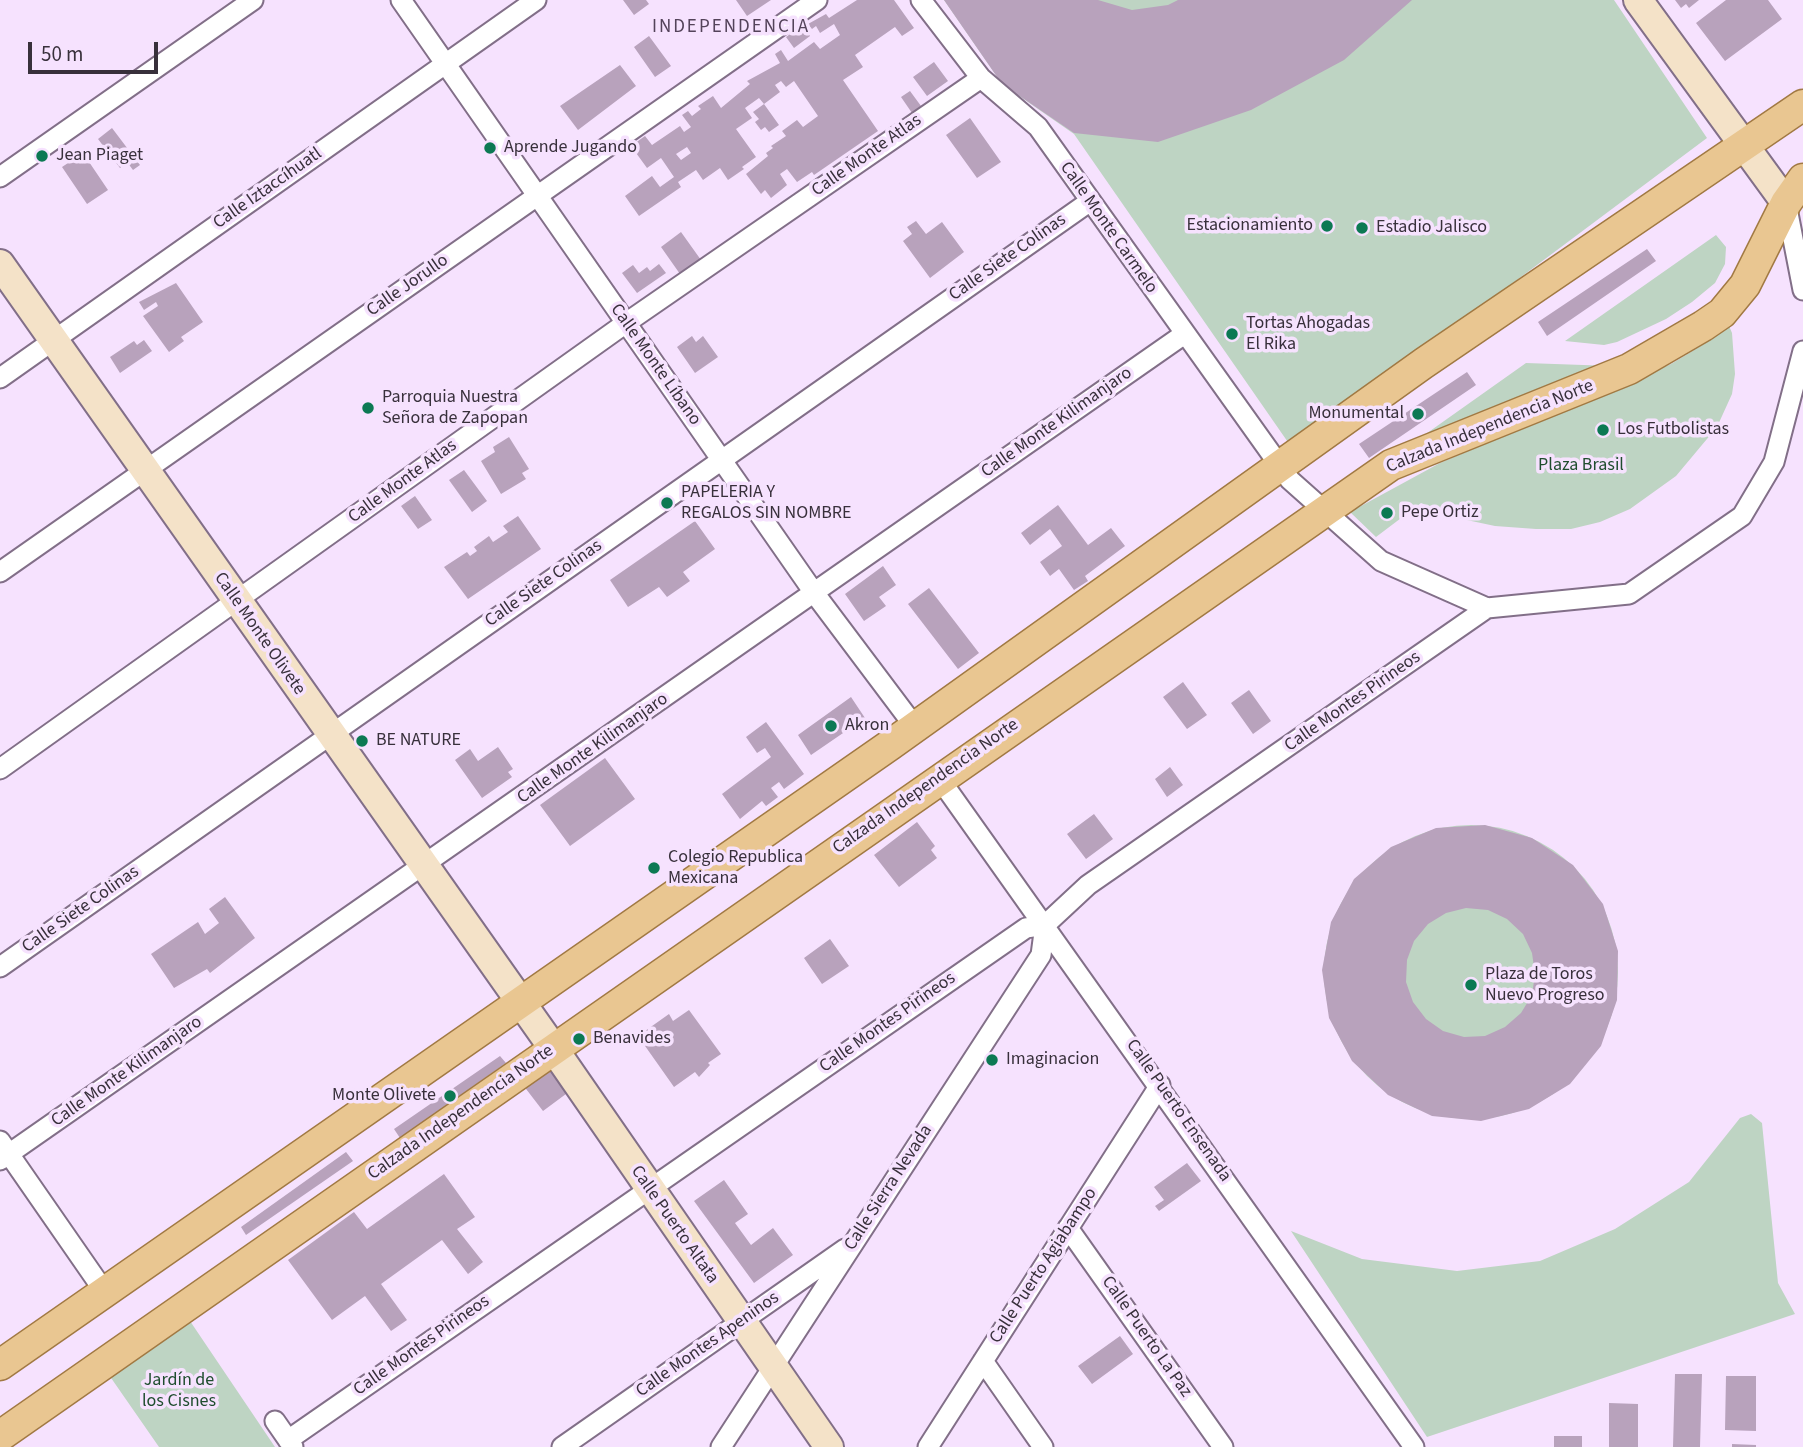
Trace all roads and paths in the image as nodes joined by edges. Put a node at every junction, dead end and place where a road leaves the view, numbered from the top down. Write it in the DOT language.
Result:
graph roads {
  1 [pos="253,0"];
  2 [pos="401,0"];
  3 [pos="536,0"];
  4 [pos="817,0"];
  5 [pos="921,0"];
  6 [pos="1638,0"];
  7 [pos="445,63"];
  8 [pos="981,78"];
  9 [pos="1803,105"];
  10 [pos="1744,146"];
  11 [pos="0,177"];
  12 [pos="1794,191"];
  13 [pos="537,196"];
  14 [pos="1089,201"];
  15 [pos="0,264"];
  16 [pos="1803,290"];
  17 [pos="626,323"];
  18 [pos="1183,335"];
  19 [pos="54,341"];
  20 [pos="1803,351"];
  21 [pos="0,378"];
  22 [pos="721,460"];
  23 [pos="1280,468"];
  24 [pos="145,470"];
  25 [pos="1324,512"];
  26 [pos="0,572"];
  27 [pos="815,594"];
  28 [pos="236,601"];
  29 [pos="1487,608"];
  30 [pos="915,727"];
  31 [pos="330,735"];
  32 [pos="0,769"];
  33 [pos="939,778"];
  34 [pos="422,867"];
  35 [pos="1045,925"];
  36 [pos="0,967"];
  37 [pos="520,1003"];
  38 [pos="553,1049"];
  39 [pos="1160,1085"];
  40 [pos="3,1152"];
  41 [pos="647,1188"];
  42 [pos="1068,1228"];
  43 [pos="854,1242"];
  44 [pos="104,1291"];
  45 [pos="741,1322"];
  46 [pos="983,1361"];
  47 [pos="0,1365"];
  48 [pos="773,1367"];
  49 [pos="275,1421"];
  50 [pos="0,1436"];
  51 [pos="291,1443"];
  52 [pos="562,1447"];
  53 [pos="721,1447"];
  54 [pos="829,1447"];
  55 [pos="928,1447"];
  56 [pos="1043,1447"];
  57 [pos="1223,1447"];
  58 [pos="1414,1447"];
  1 -- 11 [label="street"];
  2 -- 7 [label="street, Calle Monte Líbano"];
  3 -- 7 [label="street, Calle Iztaccíhuatl"];
  4 -- 13 [label="street, Calle Jorullo"];
  5 -- 8 [label="street, Calle Monte Carmelo"];
  6 -- 10 [label="street"];
  7 -- 13 [label="street, Calle Monte Líbano"];
  7 -- 19 [label="street, Calle Iztaccíhuatl"];
  8 -- 14 [label="street, Calle Monte Carmelo"];
  8 -- 17 [label="street, Calle Monte Atlas"];
  9 -- 10 [label="main road"];
  10 -- 12 [label="street"];
  10 -- 23 [label="main road"];
  12 -- 16 [label="street"];
  12 -- 25 [label="main road, Calzada Independencia Norte"];
  13 -- 17 [label="street, Calle Monte Líbano"];
  13 -- 24 [label="street, Calle Jorullo"];
  14 -- 18 [label="street, Calle Monte Carmelo"];
  14 -- 22 [label="street, Calle Siete Colinas"];
  15 -- 19 [label="street, Calle Monte Olivete"];
  17 -- 22 [label="street, Calle Monte Líbano"];
  17 -- 28 [label="street, Calle Monte Atlas"];
  18 -- 23 [label="street, Calle Monte Carmelo"];
  18 -- 27 [label="street, Calle Monte Kilimanjaro"];
  19 -- 21 [label="street, Calle Iztaccíhuatl"];
  19 -- 24 [label="street, Calle Monte Olivete"];
  20 -- 29 [label="street"];
  22 -- 27 [label="street, Calle Monte Líbano"];
  22 -- 31 [label="street, Calle Siete Colinas"];
  23 -- 25 [label="street"];
  23 -- 30 [label="main road"];
  24 -- 26 [label="street, Calle Jorullo"];
  24 -- 28 [label="street, Calle Monte Olivete"];
  25 -- 29 [label="street"];
  25 -- 33 [label="main road, Calzada Independencia Norte"];
  27 -- 30 [label="street, Calle Monte Líbano"];
  27 -- 34 [label="street, Calle Monte Kilimanjaro"];
  28 -- 31 [label="street, Calle Monte Olivete"];
  28 -- 32 [label="street, Calle Monte Atlas"];
  29 -- 35 [label="street, Calle Montes Pirineos"];
  30 -- 37 [label="main road"];
  31 -- 34 [label="street, Calle Monte Olivete"];
  31 -- 36 [label="street, Calle Siete Colinas"];
  33 -- 35 [label="street, Calle Puerto Ensenada"];
  33 -- 38 [label="main road, Calzada Independencia Norte"];
  34 -- 37 [label="street, Calle Monte Olivete"];
  34 -- 40 [label="street, Calle Monte Kilimanjaro"];
  35 -- 39 [label="street, Calle Puerto Ensenada"];
  35 -- 41 [label="street, Calle Montes Pirineos"];
  35 -- 43 [label="street, Calle Sierra Nevada"];
  37 -- 38 [label="street, Calle Puerto Altata"];
  37 -- 44 [label="main road"];
  38 -- 41 [label="street, Calle Puerto Altata"];
  38 -- 50 [label="main road, Calzada Independencia Norte"];
  39 -- 42 [label="street, Calle Puerto Agiabampo"];
  39 -- 58 [label="street, Calle Puerto Ensenada"];
  40 -- 44 [label="street"];
  41 -- 45 [label="street, Calle Puerto Altata"];
  41 -- 51 [label="street, Calle Montes Pirineos"];
  42 -- 46 [label="street, Calle Puerto Agiabampo"];
  42 -- 57 [label="street, Calle Puerto La Paz"];
  43 -- 45 [label="street, Calle Montes Apeninos"];
  43 -- 48 [label="street, Calle Sierra Nevada"];
  44 -- 47 [label="main road"];
  45 -- 48 [label="street, Calle Puerto Altata"];
  45 -- 52 [label="street, Calle Montes Apeninos"];
  46 -- 55 [label="street, Calle Puerto Agiabampo"];
  46 -- 56 [label="street"];
  48 -- 53 [label="street, Calle Sierra Nevada"];
  48 -- 54 [label="street, Calle Puerto Altata"];
  49 -- 51 [label="street"];
}
